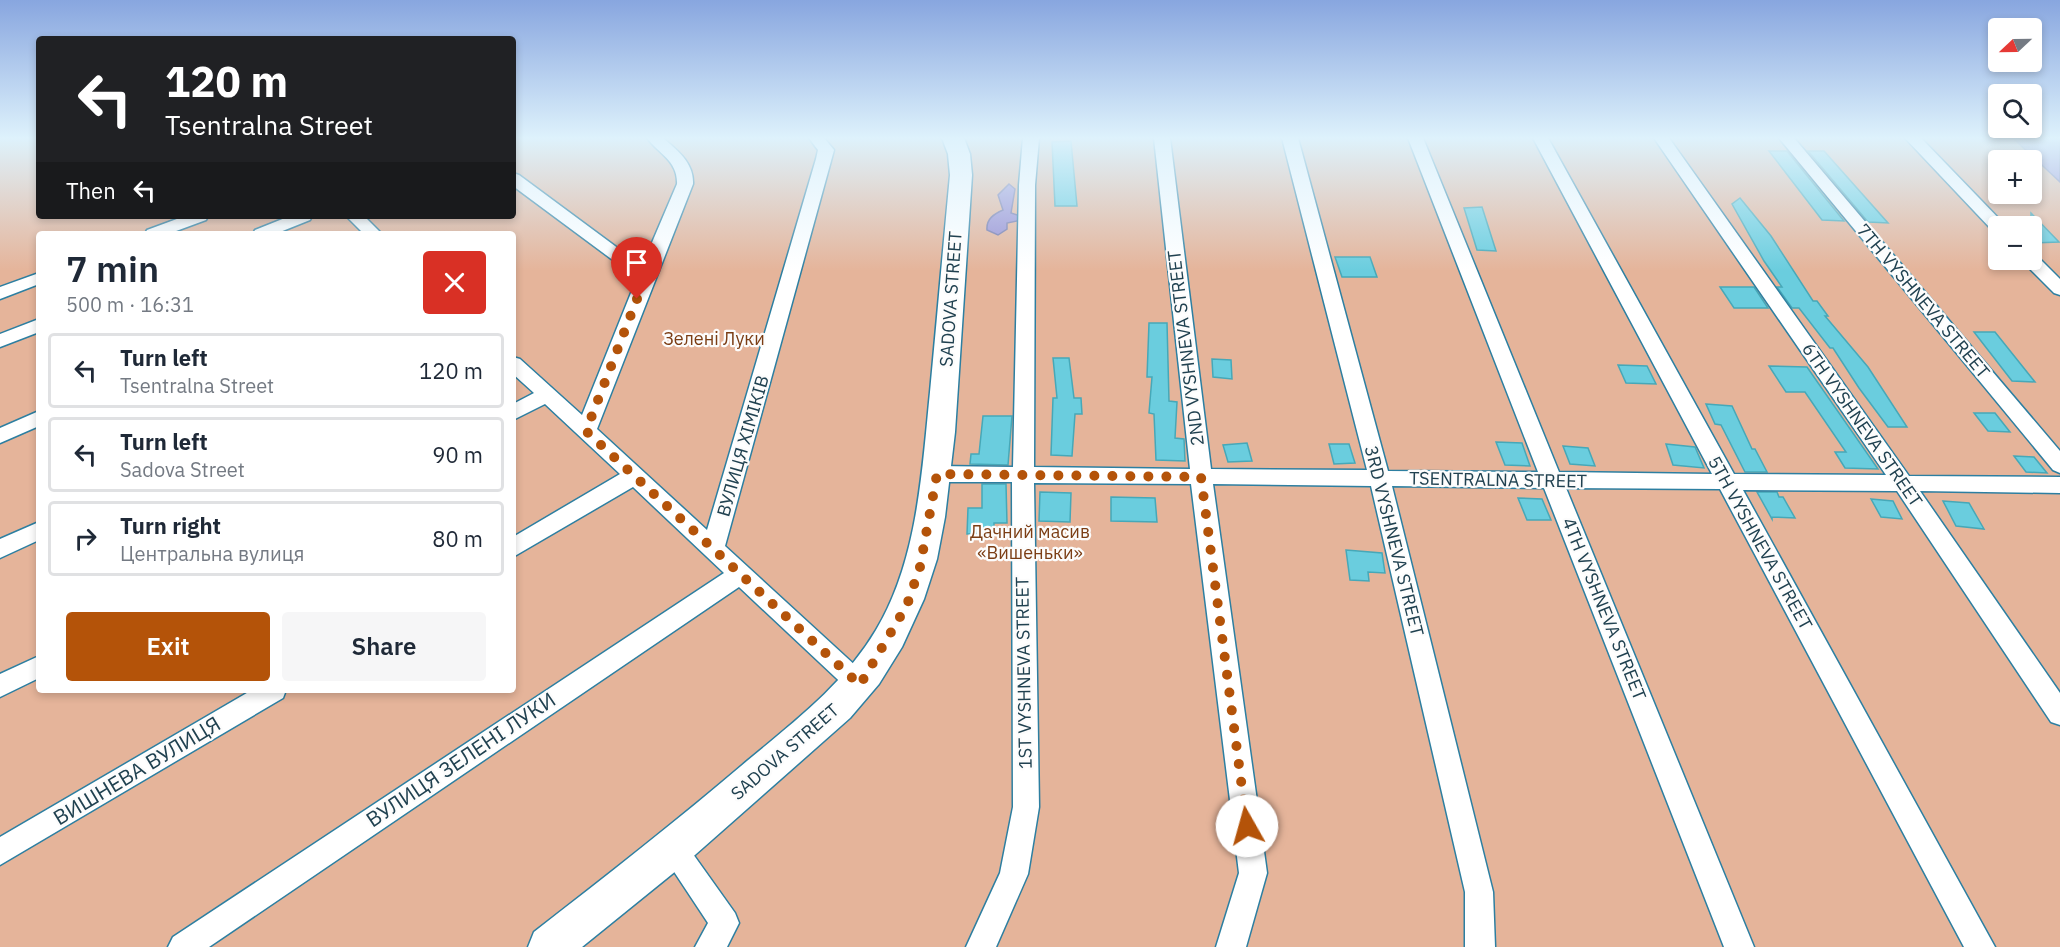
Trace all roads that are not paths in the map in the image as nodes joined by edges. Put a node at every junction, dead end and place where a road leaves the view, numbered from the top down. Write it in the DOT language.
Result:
graph roads {
  1 [pos="519,182"];
  2 [pos="684,182"];
  3 [pos="817,182"];
  4 [pos="960,182"];
  5 [pos="1027,182"];
  6 [pos="1167,182"];
  7 [pos="1302,182"];
  8 [pos="1433,182"];
  9 [pos="1564,182"];
  10 [pos="1692,182"];
  11 [pos="1823,182"];
  12 [pos="1955,182"];
  13 [pos="1988,216"];
  14 [pos="192,219"];
  15 [pos="297,219"];
  16 [pos="357,219"];
  17 [pos="161,231"];
  18 [pos="268,231"];
  19 [pos="371,231"];
  20 [pos="2041,270"];
  21 [pos="646,277"];
  22 [pos="36,279"];
  23 [pos="2060,290"];
  24 [pos="0,293"];
  25 [pos="36,326"];
  26 [pos="0,341"];
  27 [pos="516,366"];
  28 [pos="547,395"];
  29 [pos="516,411"];
  30 [pos="36,419"];
  31 [pos="586,431"];
  32 [pos="0,436"];
  33 [pos="2060,465"];
  34 [pos="937,474"];
  35 [pos="1023,475"];
  36 [pos="634,476"];
  37 [pos="1201,477"];
  38 [pos="1380,479"];
  39 [pos="1553,480"];
  40 [pos="1727,482"];
  41 [pos="1903,484"];
  42 [pos="2060,485"];
  43 [pos="36,531"];
  44 [pos="516,546"];
  45 [pos="0,549"];
  46 [pos="713,549"];
  47 [pos="740,574"];
  48 [pos="36,668"];
  49 [pos="860,685"];
  50 [pos="0,686"];
  51 [pos="269,693"];
  52 [pos="2060,714"];
  53 [pos="673,849"];
  54 [pos="0,852"];
  55 [pos="183,947"];
  56 [pos="549,947"];
  57 [pos="710,947"];
  58 [pos="981,947"];
  59 [pos="1231,947"];
  60 [pos="1480,947"];
  61 [pos="1739,947"];
  62 [pos="1980,947"];
  1 -- 21 [label="street"];
  2 -- 21 [label="street"];
  3 -- 46 [label="street, ВУЛИЦЯ ХІМІКІВ"];
  4 -- 34 [label="street, SADOVA STREET"];
  5 -- 35 [label="street, 1ST VYSHNEVA STREET"];
  6 -- 37 [label="street, 2ND VYSHNEVA STREET"];
  7 -- 38 [label="street, 3RD VYSHNEVA STREET"];
  8 -- 39 [label="street, 4TH VYSHNEVA STREET"];
  9 -- 40 [label="street, 5TH VYSHNEVA STREET"];
  10 -- 41 [label="street, 6TH VYSHNEVA STREET"];
  11 -- 33 [label="street, 7TH VYSHNEVA STREET"];
  12 -- 13 [label="street"];
  14 -- 17 [label="street"];
  15 -- 18 [label="street"];
  16 -- 19 [label="street"];
  20 -- 23 [label="street"];
  21 -- 31 [label="street"];
  22 -- 24 [label="street"];
  25 -- 26 [label="street"];
  27 -- 28 [label="street"];
  28 -- 29 [label="street"];
  28 -- 31 [label="street"];
  30 -- 32 [label="street"];
  31 -- 36 [label="street"];
  34 -- 35 [label="street, TSENTRALNA STREET"];
  34 -- 49 [label="street, SADOVA STREET"];
  35 -- 37 [label="street, TSENTRALNA STREET"];
  35 -- 58 [label="street, 1ST VYSHNEVA STREET"];
  36 -- 44 [label="street"];
  36 -- 46 [label="street"];
  37 -- 38 [label="street, TSENTRALNA STREET"];
  37 -- 59 [label="street, 2ND VYSHNEVA STREET"];
  38 -- 39 [label="street, TSENTRALNA STREET"];
  38 -- 60 [label="street, 3RD VYSHNEVA STREET"];
  39 -- 40 [label="street, TSENTRALNA STREET"];
  39 -- 61 [label="street, 4TH VYSHNEVA STREET"];
  40 -- 41 [label="street, TSENTRALNA STREET"];
  40 -- 62 [label="street, 5TH VYSHNEVA STREET"];
  41 -- 42 [label="street, TSENTRALNA STREET"];
  41 -- 52 [label="street, 6TH VYSHNEVA STREET"];
  43 -- 45 [label="street"];
  46 -- 47 [label="street"];
  47 -- 49 [label="street"];
  47 -- 55 [label="street, ВУЛИЦЯ ЗЕЛЕНІ ЛУКИ"];
  48 -- 50 [label="street"];
  49 -- 53 [label="street, SADOVA STREET"];
  51 -- 54 [label="street, ВИШНЕВА ВУЛИЦЯ"];
  53 -- 56 [label="street, SADOVA STREET"];
  53 -- 57 [label="street"];
}
